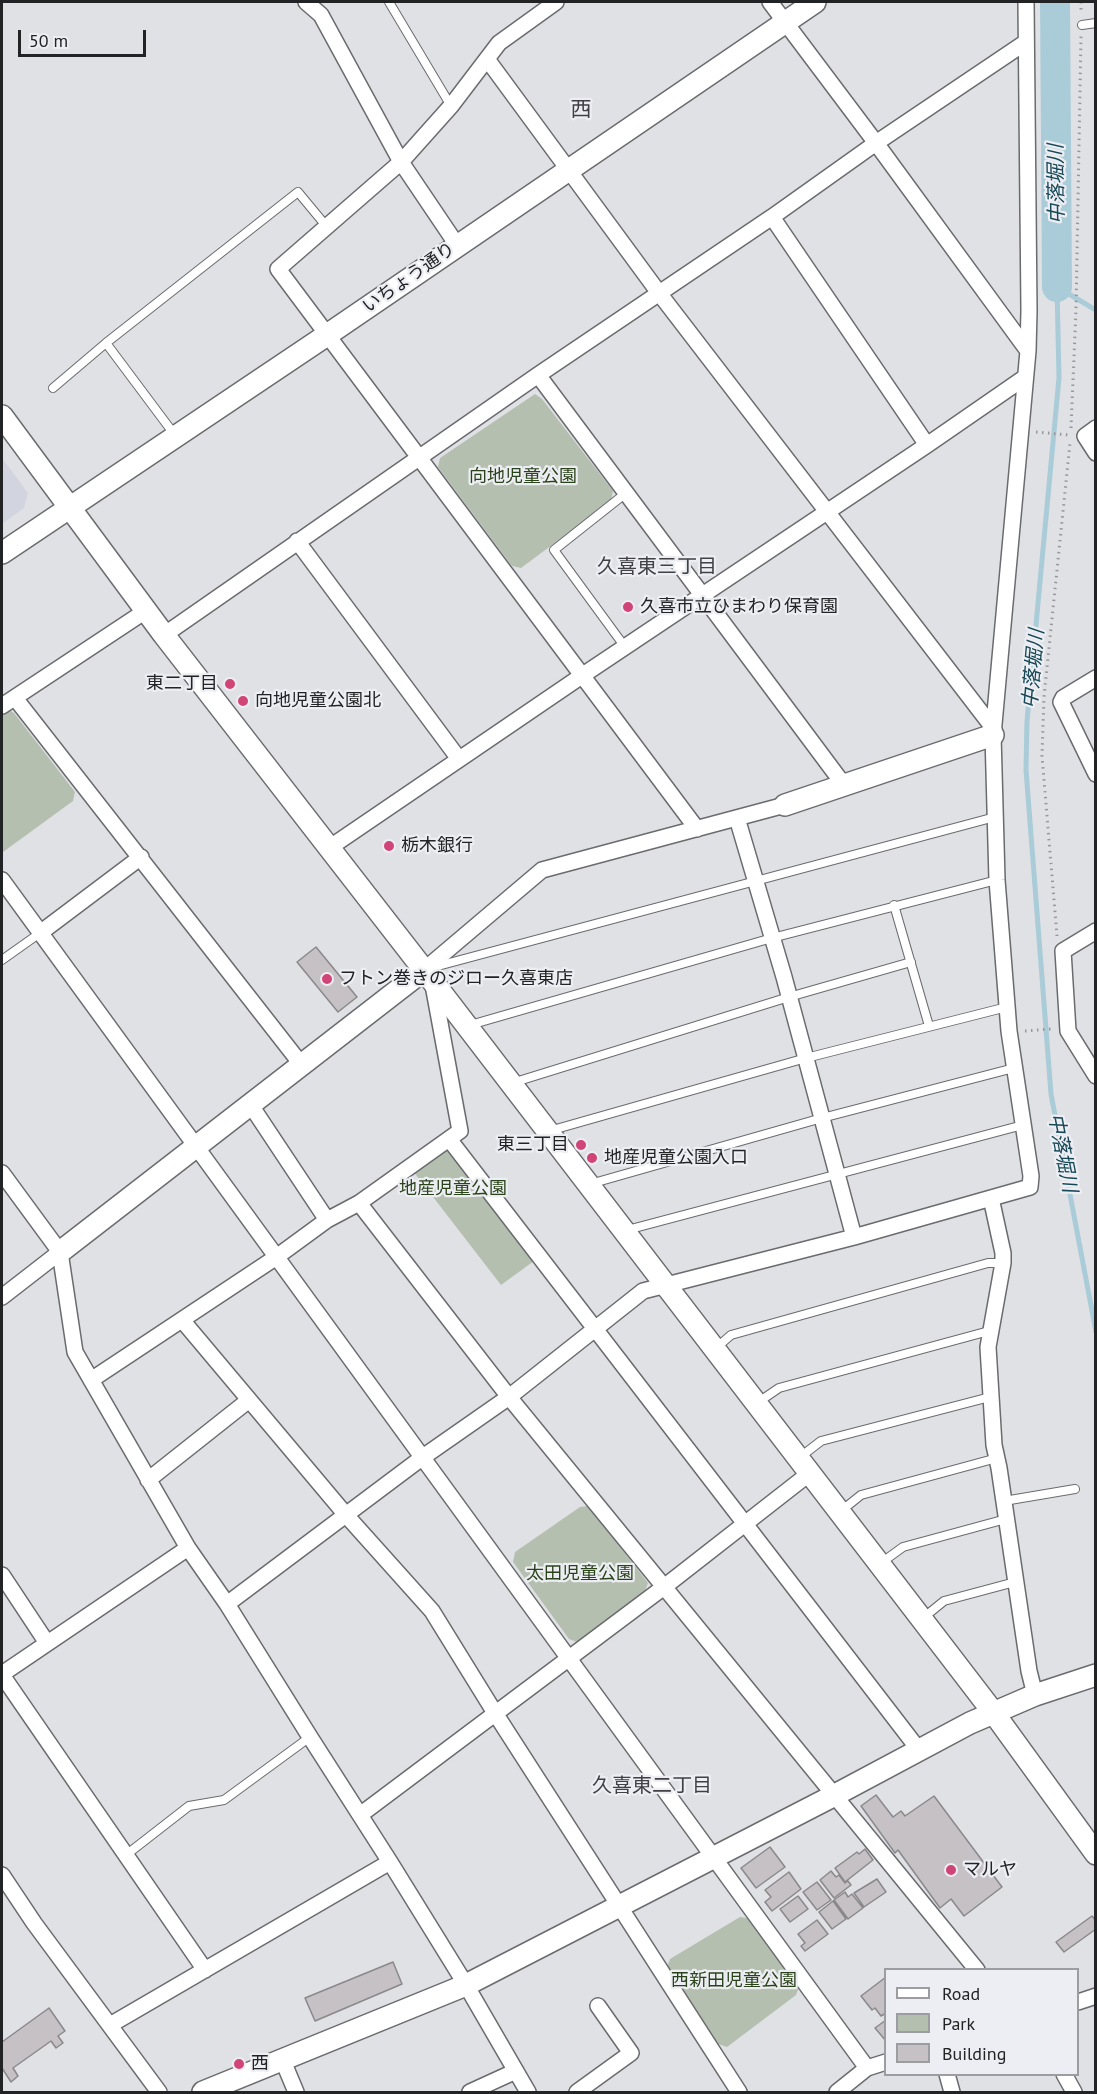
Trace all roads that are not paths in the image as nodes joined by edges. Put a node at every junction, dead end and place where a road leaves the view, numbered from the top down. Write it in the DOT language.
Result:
graph roads {
  1 [pos="306,2"];
  2 [pos="389,2"];
  3 [pos="556,2"];
  4 [pos="770,2"];
  5 [pos="815,2"];
  6 [pos="1026,2"];
  7 [pos="785,22"];
  8 [pos="1095,23"];
  9 [pos="1082,25"];
  10 [pos="1026,42"];
  11 [pos="487,59"];
  12 [pos="451,106"];
  13 [pos="876,143"];
  14 [pos="401,162"];
  15 [pos="567,170"];
  16 [pos="772,217"];
  17 [pos="327,227"];
  18 [pos="457,245"];
  19 [pos="659,293"];
  20 [pos="327,335"];
  21 [pos="106,344"];
  22 [pos="1028,351"];
  23 [pos="538,375"];
  24 [pos="1024,378"];
  25 [pos="53,388"];
  26 [pos="2,416"];
  27 [pos="1095,428"];
  28 [pos="175,435"];
  29 [pos="927,445"];
  30 [pos="1095,453"];
  31 [pos="418,459"];
  32 [pos="627,493"];
  33 [pos="70,507"];
  34 [pos="826,512"];
  35 [pos="297,541"];
  36 [pos="2,553"];
  37 [pos="704,595"];
  38 [pos="147,610"];
  39 [pos="164,635"];
  40 [pos="625,647"];
  41 [pos="583,675"];
  42 [pos="1095,678"];
  43 [pos="15,698"];
  44 [pos="2,706"];
  45 [pos="994,732"];
  46 [pos="459,759"];
  47 [pos="1095,774"];
  48 [pos="844,785"];
  49 [pos="785,805"];
  50 [pos="995,817"];
  51 [pos="737,818"];
  52 [pos="697,829"];
  53 [pos="329,848"];
  54 [pos="141,856"];
  55 [pos="2,880"];
  56 [pos="998,880"];
  57 [pos="756,882"];
  58 [pos="894,905"];
  59 [pos="1095,930"];
  60 [pos="40,933"];
  61 [pos="772,938"];
  62 [pos="2,960"];
  63 [pos="911,962"];
  64 [pos="428,975"];
  65 [pos="789,997"];
  66 [pos="1008,1007"];
  67 [pos="467,1026"];
  68 [pos="929,1026"];
  69 [pos="806,1058"];
  70 [pos="302,1064"];
  71 [pos="1014,1068"];
  72 [pos="1095,1076"];
  73 [pos="511,1083"];
  74 [pos="250,1104"];
  75 [pos="822,1118"];
  76 [pos="1023,1125"];
  77 [pos="548,1131"];
  78 [pos="449,1139"];
  79 [pos="194,1147"];
  80 [pos="2,1173"];
  81 [pos="837,1175"];
  82 [pos="589,1185"];
  83 [pos="991,1198"];
  84 [pos="359,1203"];
  85 [pos="327,1220"];
  86 [pos="624,1231"];
  87 [pos="854,1237"];
  88 [pos="60,1252"];
  89 [pos="276,1258"];
  90 [pos="1003,1263"];
  91 [pos="665,1284"];
  92 [pos="2,1297"];
  93 [pos="182,1320"];
  94 [pos="596,1330"];
  95 [pos="989,1331"];
  96 [pos="715,1348"];
  97 [pos="91,1380"];
  98 [pos="990,1396"];
  99 [pos="509,1397"];
  100 [pos="249,1400"];
  101 [pos="757,1404"];
  102 [pos="423,1457"];
  103 [pos="996,1458"];
  104 [pos="804,1466"];
  105 [pos="148,1480"];
  106 [pos="1075,1489"];
  107 [pos="1004,1501"];
  108 [pos="840,1512"];
  109 [pos="346,1515"];
  110 [pos="1006,1519"];
  111 [pos="746,1525"];
  112 [pos="188,1548"];
  113 [pos="880,1564"];
  114 [pos="2,1575"];
  115 [pos="1015,1582"];
  116 [pos="664,1587"];
  117 [pos="227,1604"];
  118 [pos="922,1619"];
  119 [pos="47,1643"];
  120 [pos="568,1658"];
  121 [pos="2,1674"];
  122 [pos="1095,1675"];
  123 [pos="1035,1695"];
  124 [pos="993,1712"];
  125 [pos="495,1713"];
  126 [pos="310,1737"];
  127 [pos="919,1750"];
  128 [pos="835,1795"];
  129 [pos="360,1815"];
  130 [pos="1095,1854"];
  131 [pos="126,1855"];
  132 [pos="715,1857"];
  133 [pos="390,1862"];
  134 [pos="2,1875"];
  135 [pos="619,1906"];
  136 [pos="975,1968"];
  137 [pos="205,1970"];
  138 [pos="466,1985"];
  139 [pos="1095,1996"];
  140 [pos="1079,2001"];
  141 [pos="598,2006"];
  142 [pos="110,2025"];
  143 [pos="283,2061"];
  144 [pos="884,2062"];
  145 [pos="867,2068"];
  146 [pos="516,2071"];
  147 [pos="948,2076"];
  148 [pos="1065,2076"];
  149 [pos="842,2090"];
  150 [pos="159,2092"];
  151 [pos="203,2092"];
  152 [pos="296,2092"];
  153 [pos="470,2092"];
  154 [pos="528,2092"];
  155 [pos="577,2092"];
  156 [pos="739,2092"];
  157 [pos="952,2092"];
  158 [pos="1074,2092"];
  1 -- 14 [label="street"];
  2 -- 12 [label="lane"];
  3 -- 11 [label="street"];
  4 -- 7 [label="street"];
  5 -- 7 [label="street, いちょう通り"];
  6 -- 10 [label="street"];
  7 -- 13 [label="street"];
  7 -- 15 [label="street, いちょう通り"];
  8 -- 9 [label="lane"];
  10 -- 13 [label="street"];
  10 -- 22 [label="street"];
  11 -- 12 [label="street"];
  11 -- 15 [label="street"];
  12 -- 14 [label="street"];
  13 -- 16 [label="street"];
  13 -- 22 [label="street"];
  14 -- 17 [label="street"];
  14 -- 18 [label="street"];
  15 -- 18 [label="street, いちょう通り"];
  15 -- 19 [label="street"];
  16 -- 19 [label="street"];
  16 -- 29 [label="street"];
  17 -- 20 [label="street"];
  17 -- 21 [label="lane"];
  18 -- 20 [label="street, いちょう通り"];
  19 -- 23 [label="street"];
  19 -- 34 [label="street"];
  20 -- 28 [label="street, いちょう通り"];
  20 -- 31 [label="street"];
  21 -- 25 [label="lane"];
  21 -- 28 [label="lane"];
  22 -- 24 [label="street"];
  23 -- 31 [label="street"];
  23 -- 32 [label="street"];
  24 -- 29 [label="street"];
  24 -- 45 [label="street"];
  26 -- 33 [label="street"];
  27 -- 30 [label="street"];
  28 -- 33 [label="street, いちょう通り"];
  29 -- 34 [label="street"];
  31 -- 35 [label="street"];
  31 -- 41 [label="street"];
  32 -- 37 [label="street"];
  32 -- 40 [label="lane"];
  33 -- 36 [label="street, いちょう通り"];
  33 -- 38 [label="street"];
  34 -- 37 [label="street"];
  34 -- 45 [label="street"];
  35 -- 39 [label="street"];
  35 -- 46 [label="street"];
  37 -- 40 [label="street"];
  37 -- 48 [label="street"];
  38 -- 39 [label="street"];
  38 -- 43 [label="street"];
  39 -- 53 [label="street"];
  40 -- 41 [label="street"];
  41 -- 46 [label="street"];
  41 -- 52 [label="street"];
  42 -- 47 [label="street"];
  43 -- 44 [label="street"];
  43 -- 54 [label="street"];
  45 -- 48 [label="street"];
  45 -- 50 [label="street"];
  46 -- 53 [label="street"];
  48 -- 49 [label="street"];
  49 -- 51 [label="street"];
  50 -- 56 [label="street"];
  50 -- 57 [label="lane"];
  51 -- 52 [label="street"];
  51 -- 57 [label="street"];
  52 -- 64 [label="street"];
  53 -- 64 [label="street"];
  54 -- 60 [label="street"];
  54 -- 70 [label="street"];
  55 -- 60 [label="street"];
  56 -- 58 [label="lane"];
  56 -- 66 [label="street"];
  57 -- 61 [label="street"];
  57 -- 64 [label="lane"];
  58 -- 61 [label="lane"];
  58 -- 63 [label="lane"];
  59 -- 72 [label="street"];
  60 -- 62 [label="lane"];
  60 -- 79 [label="street"];
  61 -- 65 [label="street"];
  61 -- 67 [label="lane"];
  63 -- 65 [label="lane"];
  63 -- 68 [label="lane"];
  64 -- 67 [label="street"];
  64 -- 70 [label="street"];
  64 -- 78 [label="street"];
  65 -- 69 [label="street"];
  65 -- 73 [label="lane"];
  66 -- 68 [label="lane"];
  66 -- 71 [label="street"];
  67 -- 73 [label="street"];
  68 -- 69 [label="lane"];
  69 -- 75 [label="street"];
  69 -- 77 [label="lane"];
  70 -- 74 [label="street"];
  71 -- 75 [label="lane"];
  71 -- 76 [label="street"];
  73 -- 77 [label="street"];
  74 -- 79 [label="street"];
  74 -- 85 [label="street"];
  75 -- 81 [label="street"];
  75 -- 82 [label="lane"];
  76 -- 81 [label="lane"];
  76 -- 83 [label="street"];
  77 -- 82 [label="street"];
  78 -- 84 [label="street"];
  78 -- 94 [label="street"];
  79 -- 88 [label="street"];
  79 -- 89 [label="street"];
  80 -- 88 [label="street"];
  81 -- 86 [label="lane"];
  81 -- 87 [label="street"];
  82 -- 86 [label="street"];
  83 -- 87 [label="street"];
  83 -- 90 [label="street"];
  84 -- 85 [label="street"];
  84 -- 99 [label="street"];
  85 -- 89 [label="street"];
  86 -- 91 [label="street"];
  87 -- 91 [label="street"];
  88 -- 92 [label="street"];
  88 -- 97 [label="street"];
  89 -- 93 [label="street"];
  89 -- 102 [label="street"];
  90 -- 95 [label="street"];
  90 -- 96 [label="lane"];
  91 -- 94 [label="street"];
  91 -- 96 [label="street"];
  93 -- 97 [label="street"];
  93 -- 100 [label="street"];
  94 -- 99 [label="street"];
  94 -- 111 [label="street"];
  95 -- 98 [label="street"];
  95 -- 101 [label="lane"];
  96 -- 101 [label="street"];
  97 -- 105 [label="street"];
  98 -- 103 [label="street"];
  98 -- 104 [label="lane"];
  99 -- 102 [label="street"];
  99 -- 116 [label="street"];
  100 -- 105 [label="street"];
  100 -- 109 [label="street"];
  101 -- 104 [label="street"];
  102 -- 109 [label="street"];
  102 -- 120 [label="street"];
  103 -- 107 [label="street"];
  103 -- 108 [label="lane"];
  104 -- 108 [label="street"];
  104 -- 111 [label="street"];
  105 -- 112 [label="street"];
  106 -- 107 [label="lane"];
  107 -- 110 [label="street"];
  108 -- 113 [label="street"];
  109 -- 117 [label="street"];
  109 -- 125 [label="street"];
  110 -- 113 [label="lane"];
  110 -- 115 [label="street"];
  111 -- 116 [label="street"];
  111 -- 127 [label="street"];
  112 -- 117 [label="street"];
  112 -- 119 [label="street"];
  113 -- 118 [label="street"];
  114 -- 119 [label="street"];
  115 -- 118 [label="lane"];
  115 -- 123 [label="street"];
  116 -- 120 [label="street"];
  116 -- 128 [label="street"];
  117 -- 126 [label="street"];
  118 -- 124 [label="street"];
  119 -- 121 [label="street"];
  120 -- 125 [label="street"];
  120 -- 132 [label="street"];
  121 -- 131 [label="street"];
  122 -- 123 [label="street"];
  123 -- 124 [label="street"];
  124 -- 127 [label="street"];
  124 -- 130 [label="street"];
  125 -- 129 [label="street"];
  125 -- 135 [label="street"];
  126 -- 129 [label="street"];
  126 -- 131 [label="lane"];
  127 -- 128 [label="street"];
  128 -- 132 [label="street"];
  128 -- 136 [label="street"];
  129 -- 133 [label="street"];
  131 -- 137 [label="street"];
  132 -- 135 [label="street"];
  132 -- 145 [label="street"];
  133 -- 137 [label="street"];
  133 -- 138 [label="street"];
  134 -- 142 [label="street"];
  135 -- 138 [label="street"];
  135 -- 156 [label="street"];
  137 -- 142 [label="street"];
  138 -- 143 [label="street"];
  138 -- 146 [label="street"];
  139 -- 140 [label="street"];
  141 -- 155 [label="street"];
  142 -- 150 [label="street"];
  143 -- 151 [label="street"];
  143 -- 152 [label="street"];
  144 -- 145 [label="street"];
  145 -- 149 [label="street"];
  146 -- 153 [label="street"];
  146 -- 154 [label="street"];
  147 -- 157 [label="street"];
  148 -- 158 [label="street"];
}
